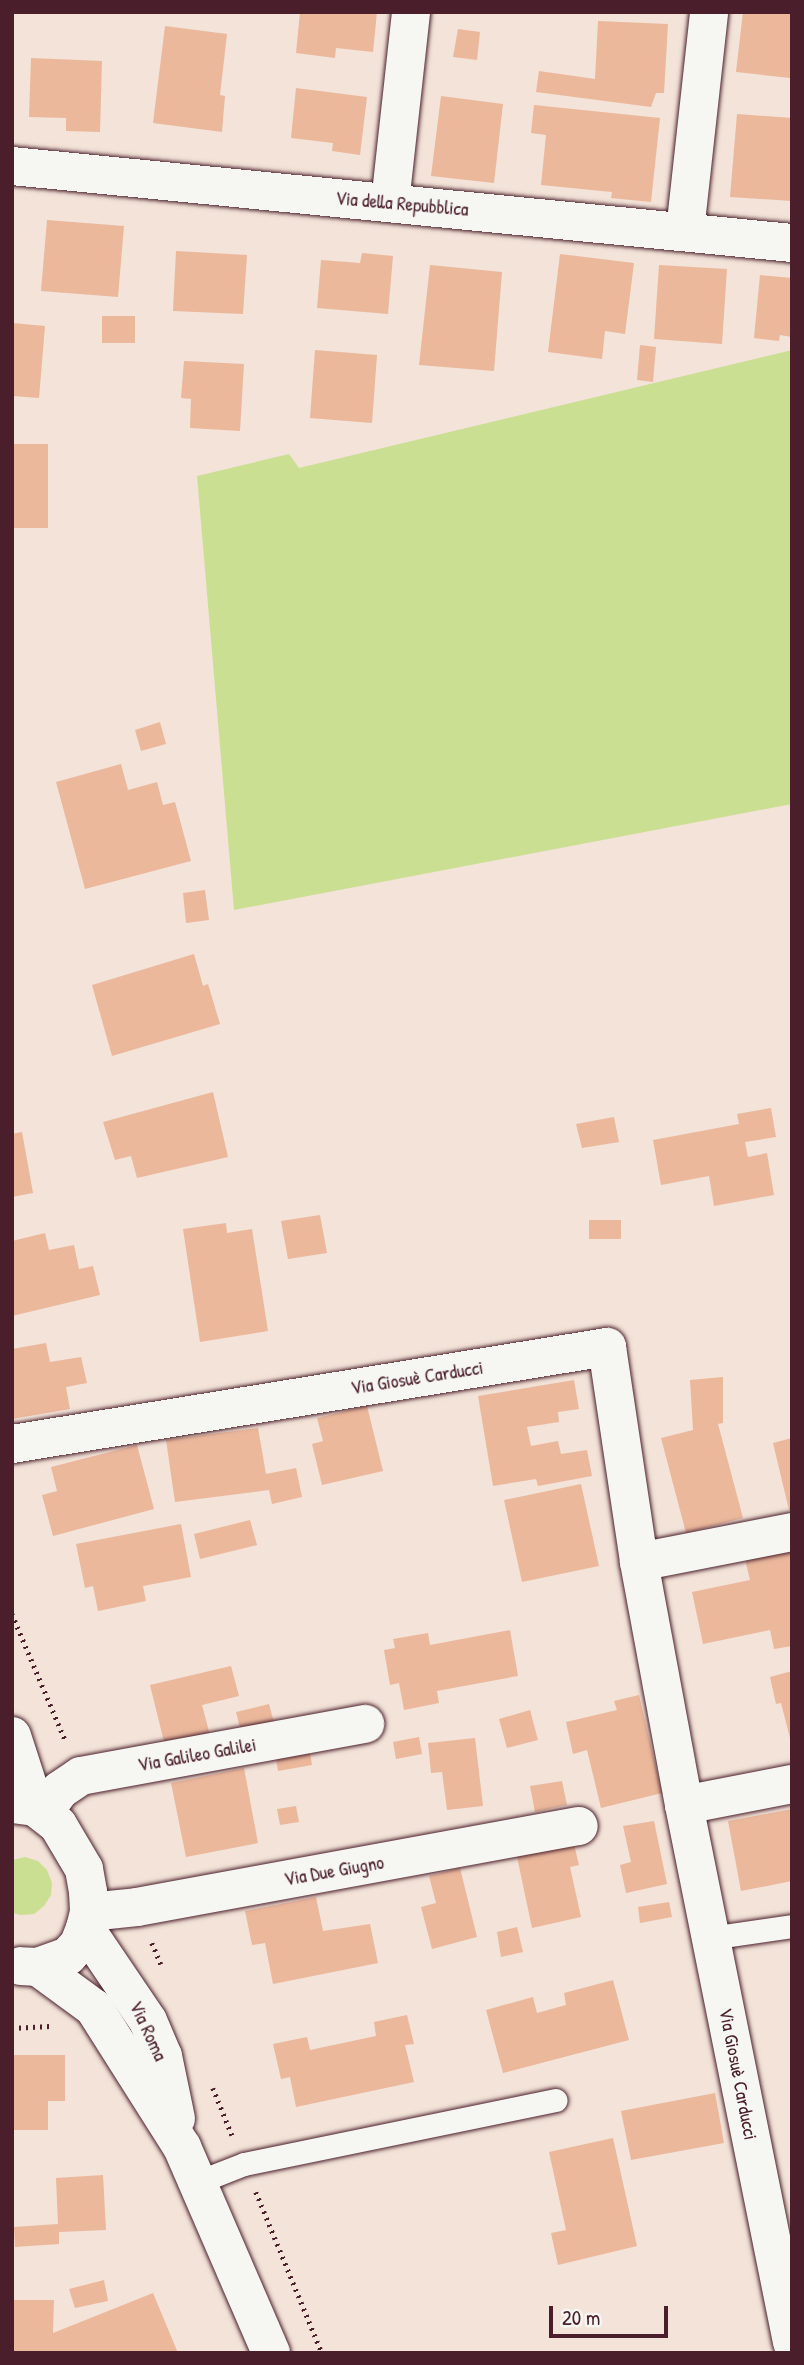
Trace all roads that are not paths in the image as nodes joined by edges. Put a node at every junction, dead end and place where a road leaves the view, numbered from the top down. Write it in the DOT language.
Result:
graph roads {
  1 [pos="411,12"];
  2 [pos="709,12"];
  3 [pos="12,166"];
  4 [pos="390,203"];
  5 [pos="685,231"];
  6 [pos="792,243"];
  7 [pos="12,1444"];
  8 [pos="792,1532"];
  9 [pos="639,1562"];
  10 [pos="365,1724"];
  11 [pos="12,1737"];
  12 [pos="792,1784"];
  13 [pos="684,1805"];
  14 [pos="31,1808"];
  15 [pos="579,1826"];
  16 [pos="87,1920"];
  17 [pos="792,1926"];
  18 [pos="710,1938"];
  19 [pos="23,1969"];
  20 [pos="555,2100"];
  21 [pos="183,2147"];
  22 [pos="198,2182"];
  23 [pos="792,2342"];
  24 [pos="271,2353"];
  1 -- 4 [label="street"];
  2 -- 5 [label="street"];
  3 -- 4 [label="street, Via della Repubblica"];
  4 -- 5 [label="street, Via della Repubblica"];
  5 -- 6 [label="street, Via della Repubblica"];
  7 -- 9 [label="street, Via Giosuè Carducci"];
  8 -- 9 [label="street"];
  9 -- 13 [label="street, Via Giosuè Carducci"];
  10 -- 14 [label="street, Via Galileo Galilei"];
  11 -- 14 [label="street, Via Roma"];
  12 -- 13 [label="street"];
  13 -- 18 [label="street, Via Giosuè Carducci"];
  14 -- 16 [label="street, Via Roma"];
  15 -- 16 [label="street, Via Due Giugno"];
  16 -- 19 [label="street, Via Roma"];
  16 -- 21 [label="street, Via Roma"];
  17 -- 18 [label="lane"];
  18 -- 23 [label="street, Via Giosuè Carducci"];
  19 -- 21 [label="street, Via Roma"];
  20 -- 22 [label="lane"];
  21 -- 22 [label="street, Via Roma"];
  22 -- 24 [label="street, Via Roma"];
}
